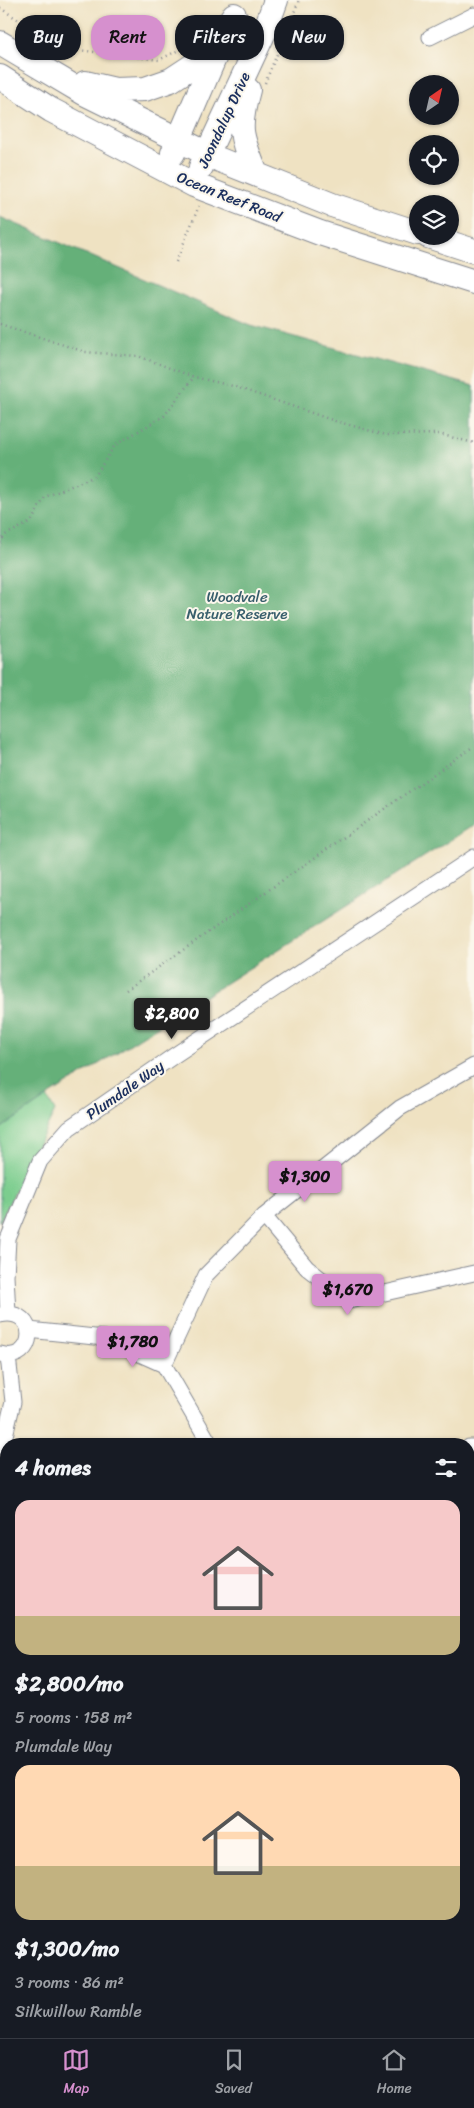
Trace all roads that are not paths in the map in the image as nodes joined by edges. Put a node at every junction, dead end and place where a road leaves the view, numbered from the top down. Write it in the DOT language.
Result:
graph roads {
  1 [pos="276,0"];
  2 [pos="237,7"];
  3 [pos="474,14"];
  4 [pos="266,28"];
  5 [pos="430,37"];
  6 [pos="0,43"];
  7 [pos="54,76"];
  8 [pos="0,78"];
  9 [pos="178,140"];
  10 [pos="207,154"];
  11 [pos="165,171"];
  12 [pos="256,174"];
  13 [pos="197,194"];
  14 [pos="409,230"];
  15 [pos="456,245"];
  16 [pos="474,251"];
  17 [pos="474,282"];
  18 [pos="474,857"];
  19 [pos="474,1066"];
  20 [pos="264,1216"];
  21 [pos="474,1273"];
  22 [pos="4,1314"];
  23 [pos="29,1330"];
  24 [pos="4,1355"];
  25 [pos="164,1365"];
  26 [pos="4,1438"];
  27 [pos="207,1438"];
  1 -- 4 [label="main road, Joondalup Drive"];
  2 -- 7 [label="main road"];
  2 -- 9 [label="main road"];
  3 -- 5 [label="street"];
  4 -- 10 [label="main road, Joondalup Drive"];
  4 -- 12 [label="main road"];
  6 -- 7 [label="main road, Ocean Reef Road"];
  7 -- 9 [label="main road, Ocean Reef Road"];
  8 -- 11 [label="main road, Ocean Reef Road"];
  9 -- 10 [label="main road, Ocean Reef Road"];
  9 -- 11 [label="main road"];
  10 -- 12 [label="main road, Ocean Reef Road"];
  10 -- 13 [label="main road, Joondalup Drive"];
  11 -- 13 [label="main road, Ocean Reef Road"];
  12 -- 14 [label="main road, Ocean Reef Road"];
  13 -- 17 [label="main road, Ocean Reef Road"];
  15 -- 16 [label="main road"];
  18 -- 22 [label="street, Plumdale Way"];
  19 -- 20 [label="street"];
  20 -- 21 [label="street"];
  20 -- 25 [label="street"];
  22 -- 23 [label="street"];
  23 -- 24 [label="street"];
  23 -- 25 [label="street"];
  24 -- 26 [label="street"];
  25 -- 27 [label="street"];
}
